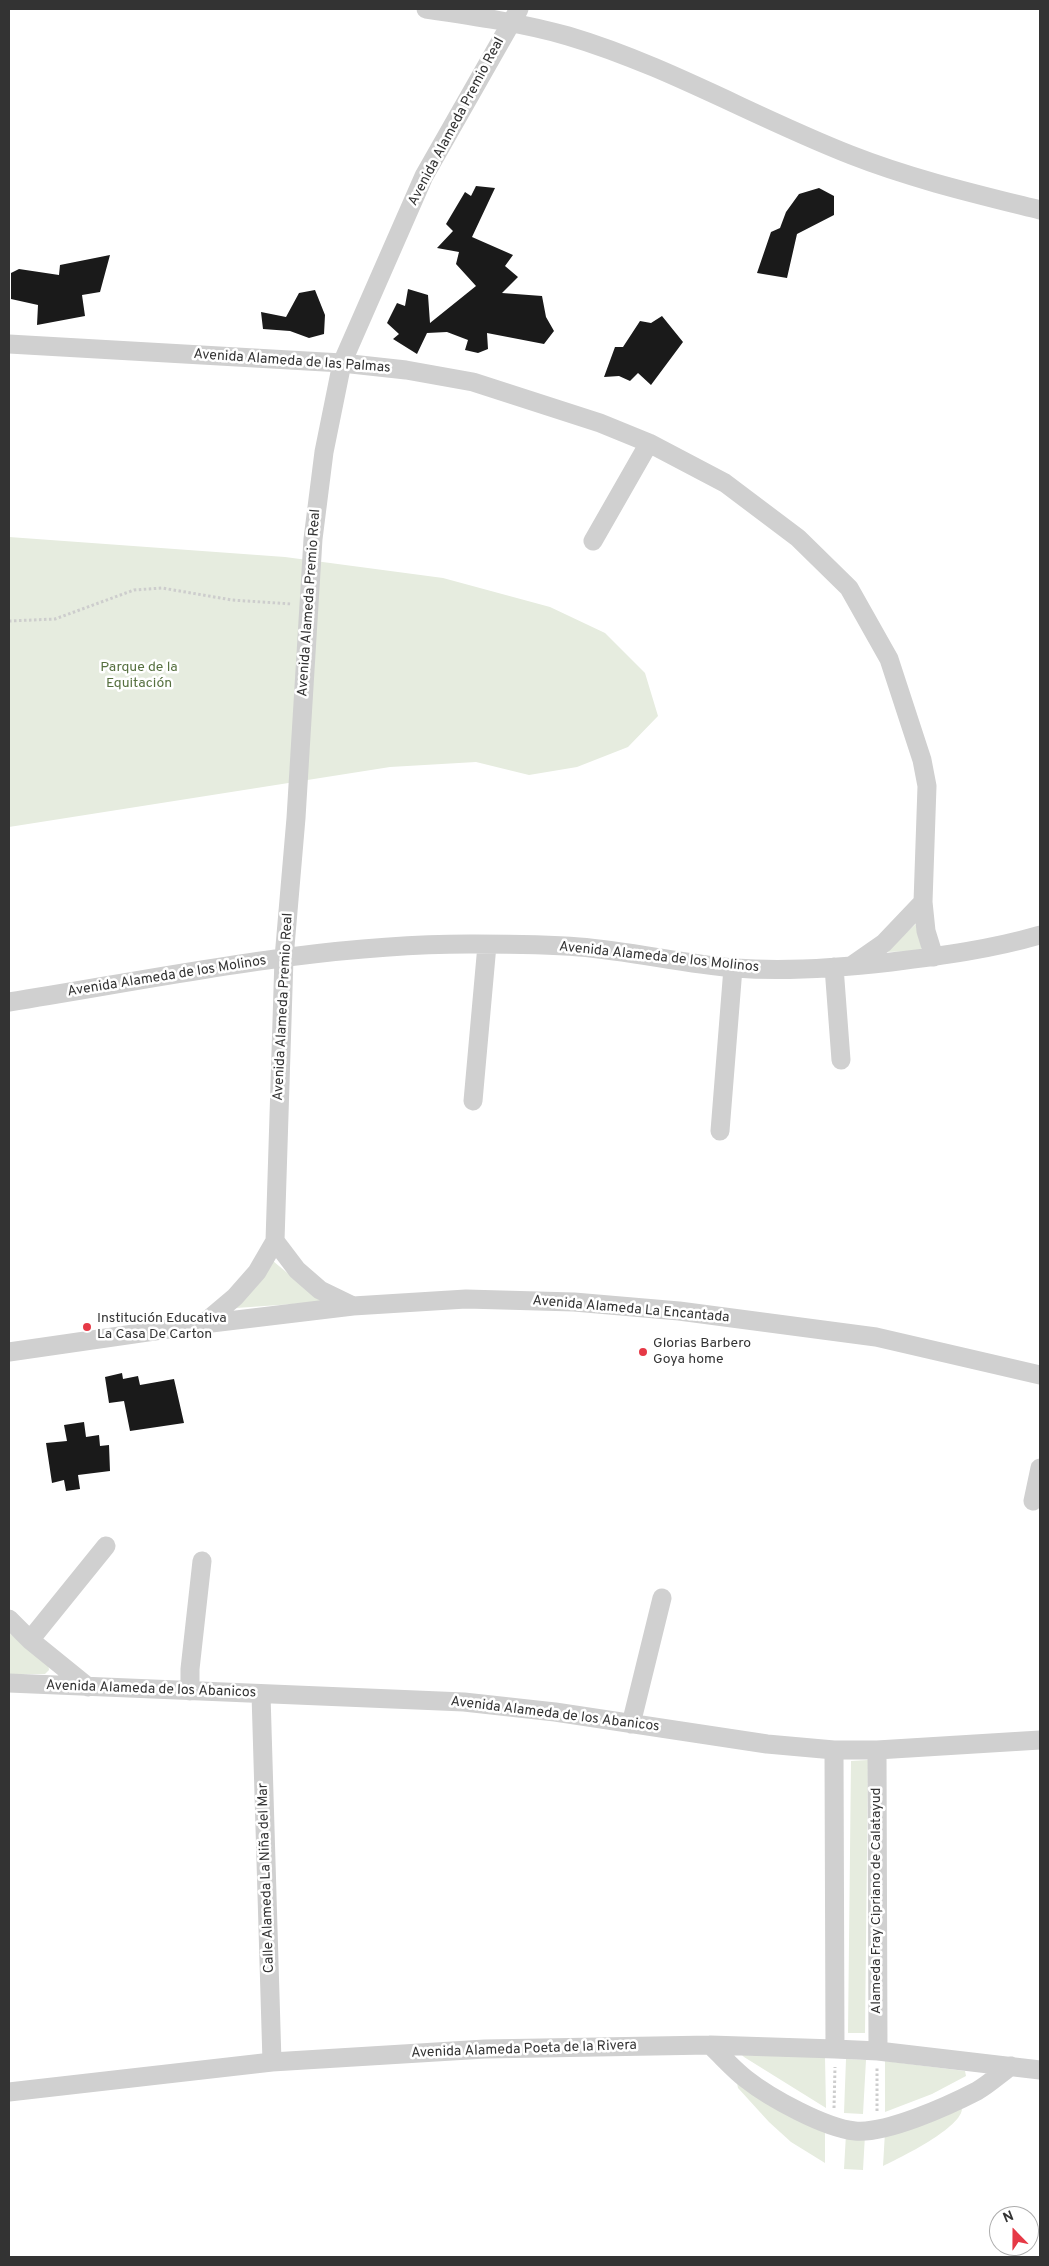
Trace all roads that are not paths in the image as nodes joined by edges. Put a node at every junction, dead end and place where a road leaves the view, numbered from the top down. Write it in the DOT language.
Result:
graph roads {
  1 [pos="426,9"];
  2 [pos="515,15"];
  3 [pos="1040,210"];
  4 [pos="9,344"];
  5 [pos="342,363"];
  6 [pos="649,443"];
  7 [pos="593,541"];
  8 [pos="923,902"];
  9 [pos="1040,935"];
  10 [pos="487,944"];
  11 [pos="934,957"];
  12 [pos="284,958"];
  13 [pos="842,967"];
  14 [pos="733,968"];
  15 [pos="9,1002"];
  16 [pos="841,1060"];
  17 [pos="472,1101"];
  18 [pos="720,1132"];
  19 [pos="276,1241"];
  20 [pos="353,1306"];
  21 [pos="203,1324"];
  22 [pos="9,1352"];
  23 [pos="1040,1375"];
  24 [pos="1040,1468"];
  25 [pos="1034,1501"];
  26 [pos="106,1546"];
  27 [pos="202,1561"];
  28 [pos="662,1598"];
  29 [pos="9,1619"];
  30 [pos="30,1640"];
  31 [pos="9,1683"];
  32 [pos="88,1687"];
  33 [pos="190,1691"];
  34 [pos="261,1694"];
  35 [pos="631,1724"];
  36 [pos="1040,1740"];
  37 [pos="834,1750"];
  38 [pos="877,1750"];
  39 [pos="710,2045"];
  40 [pos="835,2049"];
  41 [pos="878,2051"];
  42 [pos="272,2062"];
  43 [pos="1011,2066"];
  44 [pos="1040,2070"];
  45 [pos="9,2092"];
  1 -- 2 [label="street"];
  2 -- 3 [label="street"];
  2 -- 5 [label="street, Avenida Alameda Premio Real"];
  4 -- 5 [label="street, Avenida Alameda de las Palmas"];
  5 -- 6 [label="street, Avenida Alameda de las Palmas"];
  5 -- 12 [label="street, Avenida Alameda Premio Real"];
  6 -- 7 [label="street"];
  6 -- 8 [label="street, Avenida Alameda de las Palmas"];
  8 -- 11 [label="street, Avenida Alameda de las Palmas"];
  8 -- 13 [label="street"];
  9 -- 11 [label="street, Avenida Alameda de los Molinos"];
  10 -- 12 [label="street, Avenida Alameda de los Molinos"];
  10 -- 14 [label="street, Avenida Alameda de los Molinos"];
  10 -- 17 [label="street"];
  11 -- 13 [label="street, Avenida Alameda de los Molinos"];
  12 -- 15 [label="street, Avenida Alameda de los Molinos"];
  12 -- 19 [label="street, Avenida Alameda Premio Real"];
  13 -- 14 [label="street, Avenida Alameda de los Molinos"];
  13 -- 16 [label="street"];
  14 -- 18 [label="street"];
  19 -- 20 [label="street"];
  19 -- 21 [label="street, Avenida Alameda Premio Real"];
  20 -- 21 [label="street, Avenida Alameda La Encantada"];
  20 -- 23 [label="street, Avenida Alameda La Encantada"];
  21 -- 22 [label="street, Avenida Alameda La Encantada"];
  24 -- 25 [label="street"];
  26 -- 30 [label="street"];
  27 -- 33 [label="street"];
  28 -- 35 [label="street"];
  29 -- 30 [label="street"];
  30 -- 32 [label="street"];
  31 -- 32 [label="street, Avenida Alameda de los Abanicos"];
  32 -- 33 [label="street, Avenida Alameda de los Abanicos"];
  33 -- 34 [label="street, Avenida Alameda de los Abanicos"];
  34 -- 35 [label="street, Avenida Alameda de los Abanicos"];
  34 -- 42 [label="street, Calle Alameda La Niña del Mar"];
  35 -- 37 [label="street, Avenida Alameda de los Abanicos"];
  36 -- 38 [label="street, Avenida Alameda de los Abanicos"];
  37 -- 38 [label="street, Avenida Alameda de los Abanicos"];
  37 -- 40 [label="street"];
  38 -- 41 [label="street, Alameda Fray Cipriano de Calatayud"];
  39 -- 40 [label="street, Avenida Alameda Poeta de la Rivera"];
  39 -- 42 [label="street, Avenida Alameda Poeta de la Rivera"];
  39 -- 43 [label="street"];
  40 -- 41 [label="street, Avenida Alameda Poeta de la Rivera"];
  41 -- 43 [label="street, Avenida Alameda Poeta de la Rivera"];
  42 -- 45 [label="street, Avenida Alameda Poeta de la Rivera"];
  43 -- 44 [label="street, Avenida Alameda Poeta de la Rivera"];
}
